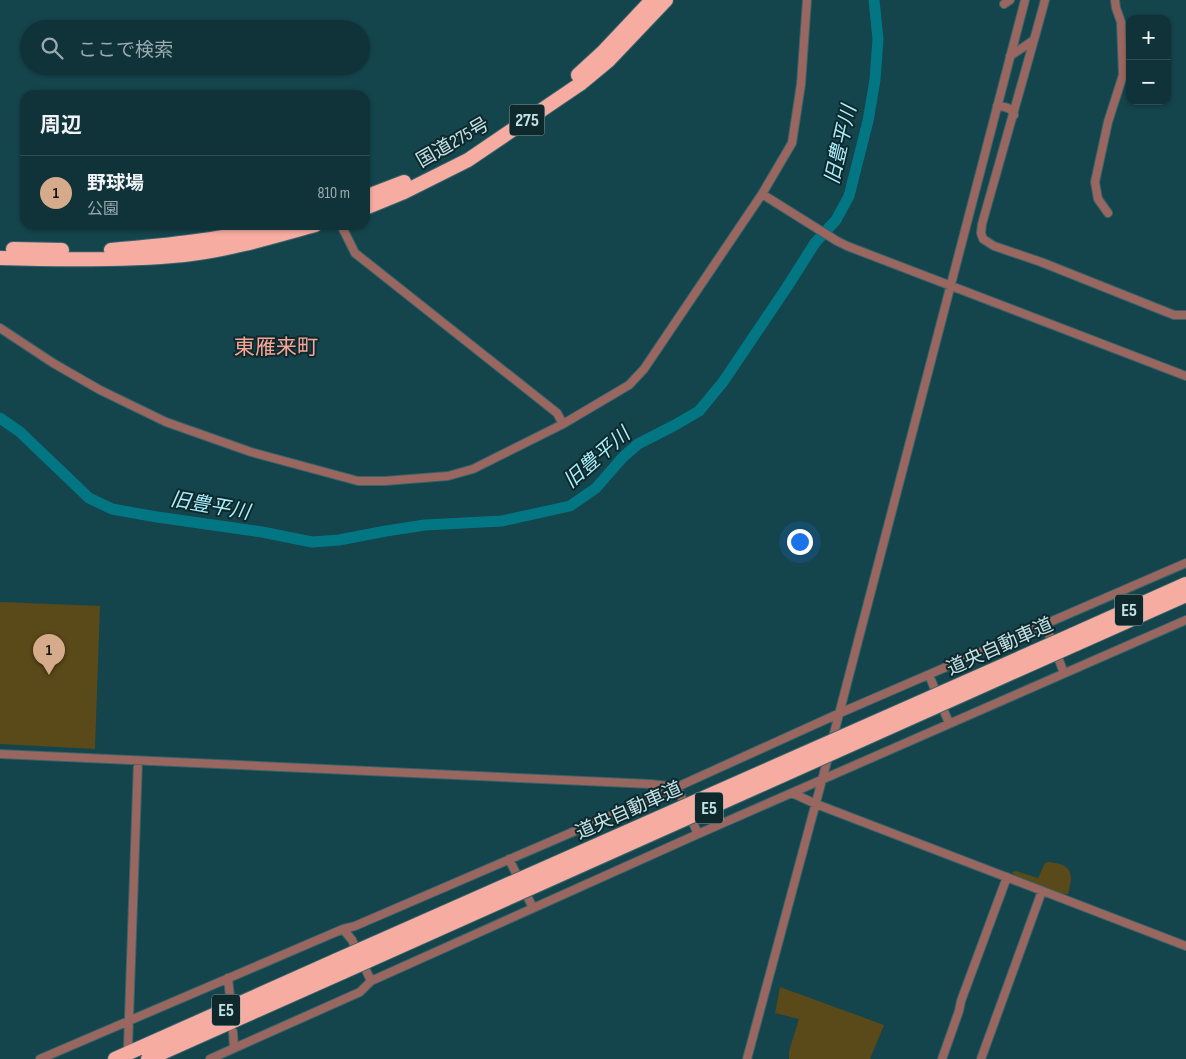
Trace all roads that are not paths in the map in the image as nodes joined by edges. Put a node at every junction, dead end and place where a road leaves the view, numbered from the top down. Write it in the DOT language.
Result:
graph roads {
  1 [pos="652,0"];
  2 [pos="666,0"];
  3 [pos="807,0"];
  4 [pos="1025,0"];
  5 [pos="1045,0"];
  6 [pos="1115,0"];
  7 [pos="1034,40"];
  8 [pos="1010,57"];
  9 [pos="997,106"];
  10 [pos="1014,115"];
  11 [pos="762,194"];
  12 [pos="370,195"];
  13 [pos="370,206"];
  14 [pos="1108,213"];
  15 [pos="259,230"];
  16 [pos="296,230"];
  17 [pos="344,230"];
  18 [pos="0,249"];
  19 [pos="0,258"];
  20 [pos="952,286"];
  21 [pos="1186,315"];
  22 [pos="0,328"];
  23 [pos="1186,376"];
  24 [pos="563,424"];
  25 [pos="1186,563"];
  26 [pos="1186,584"];
  27 [pos="1186,595"];
  28 [pos="1186,620"];
  29 [pos="1045,624"];
  30 [pos="1074,640"];
  31 [pos="1064,673"];
  32 [pos="929,675"];
  33 [pos="840,713"];
  34 [pos="949,724"];
  35 [pos="0,754"];
  36 [pos="138,761"];
  37 [pos="822,779"];
  38 [pos="677,787"];
  39 [pos="792,793"];
  40 [pos="816,804"];
  41 [pos="698,834"];
  42 [pos="509,859"];
  43 [pos="1007,877"];
  44 [pos="1042,891"];
  45 [pos="533,908"];
  46 [pos="343,929"];
  47 [pos="1186,946"];
  48 [pos="340,966"];
  49 [pos="228,978"];
  50 [pos="371,981"];
  51 [pos="230,997"];
  52 [pos="128,1020"];
  53 [pos="233,1032"];
  54 [pos="128,1046"];
  55 [pos="234,1048"];
  56 [pos="40,1059"];
  57 [pos="115,1059"];
  58 [pos="148,1059"];
  59 [pos="210,1059"];
  60 [pos="747,1059"];
  61 [pos="942,1059"];
  62 [pos="981,1059"];
  1 -- 12 [label="highway, 国道275号 / 275"];
  2 -- 13 [label="highway, 国道275号 / 275"];
  3 -- 11 [label="street"];
  4 -- 8 [label="street"];
  5 -- 7 [label="street"];
  6 -- 14 [label="street"];
  7 -- 8 [label="street"];
  7 -- 10 [label="street"];
  8 -- 9 [label="street"];
  9 -- 10 [label="street"];
  9 -- 20 [label="street"];
  10 -- 21 [label="street"];
  11 -- 20 [label="street"];
  11 -- 24 [label="street"];
  15 -- 18 [label="highway"];
  16 -- 19 [label="highway"];
  17 -- 24 [label="street"];
  20 -- 23 [label="street"];
  20 -- 33 [label="street"];
  22 -- 24 [label="street"];
  25 -- 29 [label="street"];
  26 -- 30 [label="highway, 道央自動車道 / E5"];
  27 -- 30 [label="highway, 道央自動車道 / E5"];
  28 -- 31 [label="street"];
  29 -- 31 [label="street"];
  29 -- 32 [label="street"];
  30 -- 48 [label="highway, 道央自動車道 / E5, bridge"];
  31 -- 34 [label="street"];
  32 -- 33 [label="street"];
  32 -- 34 [label="street"];
  33 -- 37 [label="street"];
  33 -- 38 [label="street"];
  34 -- 37 [label="street"];
  35 -- 36 [label="street"];
  36 -- 38 [label="street"];
  36 -- 52 [label="street"];
  37 -- 39 [label="street"];
  37 -- 40 [label="street"];
  38 -- 41 [label="street"];
  38 -- 42 [label="street"];
  39 -- 40 [label="street"];
  39 -- 41 [label="street"];
  40 -- 43 [label="street"];
  40 -- 60 [label="street"];
  41 -- 45 [label="street"];
  42 -- 45 [label="street"];
  42 -- 46 [label="street"];
  43 -- 44 [label="street"];
  43 -- 61 [label="street"];
  44 -- 47 [label="street"];
  44 -- 62 [label="street"];
  45 -- 50 [label="street"];
  46 -- 49 [label="street"];
  46 -- 50 [label="street"];
  48 -- 57 [label="highway, 道央自動車道 / E5"];
  48 -- 58 [label="highway, 道央自動車道 / E5"];
  49 -- 51 [label="street"];
  49 -- 52 [label="street"];
  50 -- 55 [label="street"];
  52 -- 54 [label="street"];
  52 -- 56 [label="street"];
  53 -- 55 [label="street"];
  55 -- 59 [label="street"];
}
